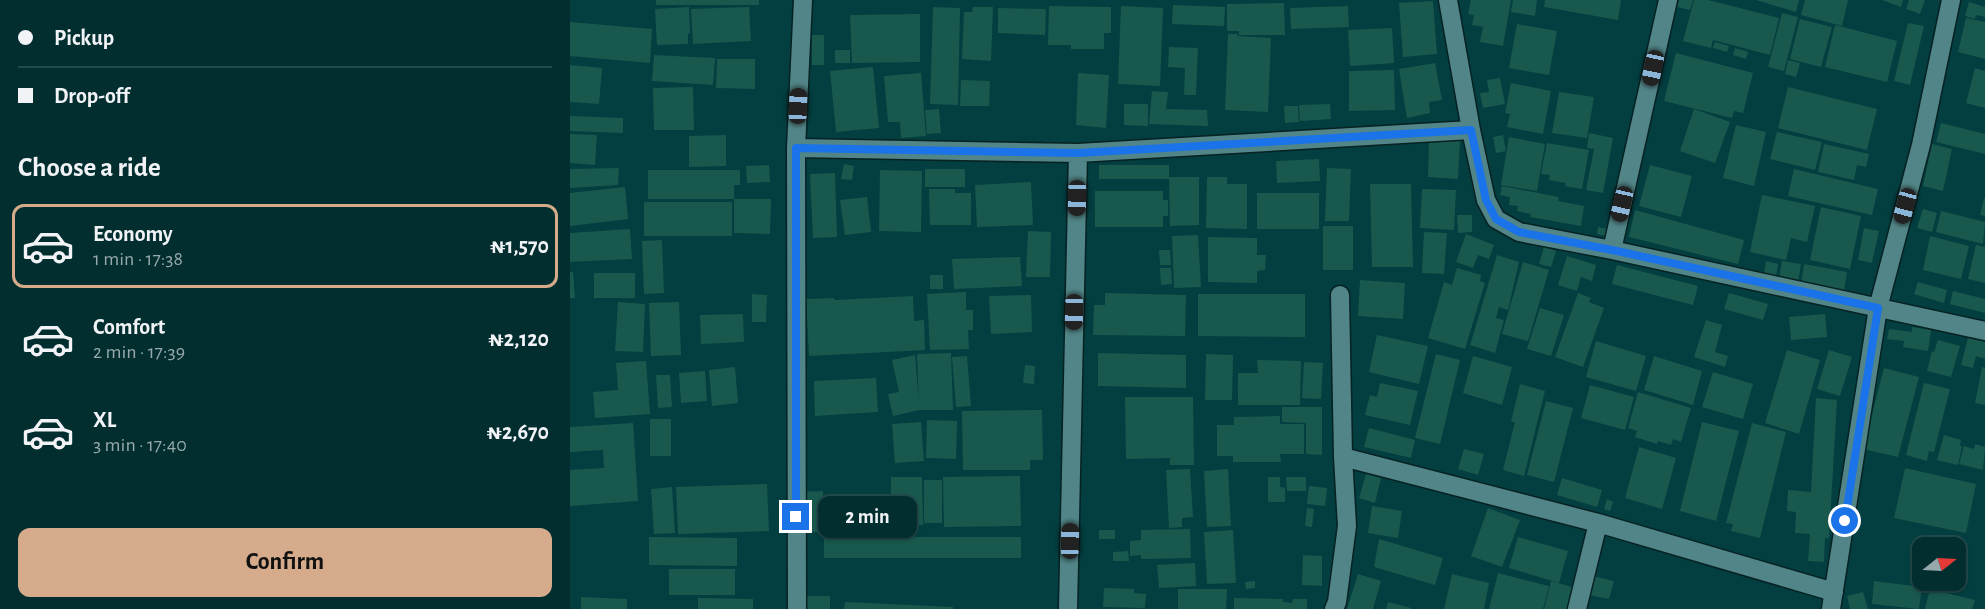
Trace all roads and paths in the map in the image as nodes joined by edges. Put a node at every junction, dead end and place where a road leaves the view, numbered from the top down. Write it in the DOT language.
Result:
graph roads {
  1 [pos="802,0"];
  2 [pos="1448,0"];
  3 [pos="1668,0"];
  4 [pos="1952,0"];
  5 [pos="1471,130"];
  6 [pos="796,148"];
  7 [pos="1078,153"];
  8 [pos="1612,250"];
  9 [pos="1340,295"];
  10 [pos="1878,308"];
  11 [pos="1985,332"];
  12 [pos="1343,457"];
  13 [pos="1598,523"];
  14 [pos="1832,600"];
  15 [pos="797,609"];
  16 [pos="1068,609"];
  17 [pos="1334,609"];
  18 [pos="1577,609"];
  1 -- 6 [label="street"];
  2 -- 5 [label="street"];
  3 -- 8 [label="street"];
  4 -- 10 [label="street"];
  5 -- 7 [label="street"];
  5 -- 8 [label="street"];
  6 -- 7 [label="street"];
  6 -- 15 [label="street"];
  7 -- 16 [label="street"];
  8 -- 10 [label="street"];
  9 -- 12 [label="street"];
  10 -- 11 [label="street"];
  10 -- 14 [label="street"];
  12 -- 13 [label="street"];
  12 -- 17 [label="street"];
  13 -- 14 [label="street"];
  13 -- 18 [label="street"];
}
